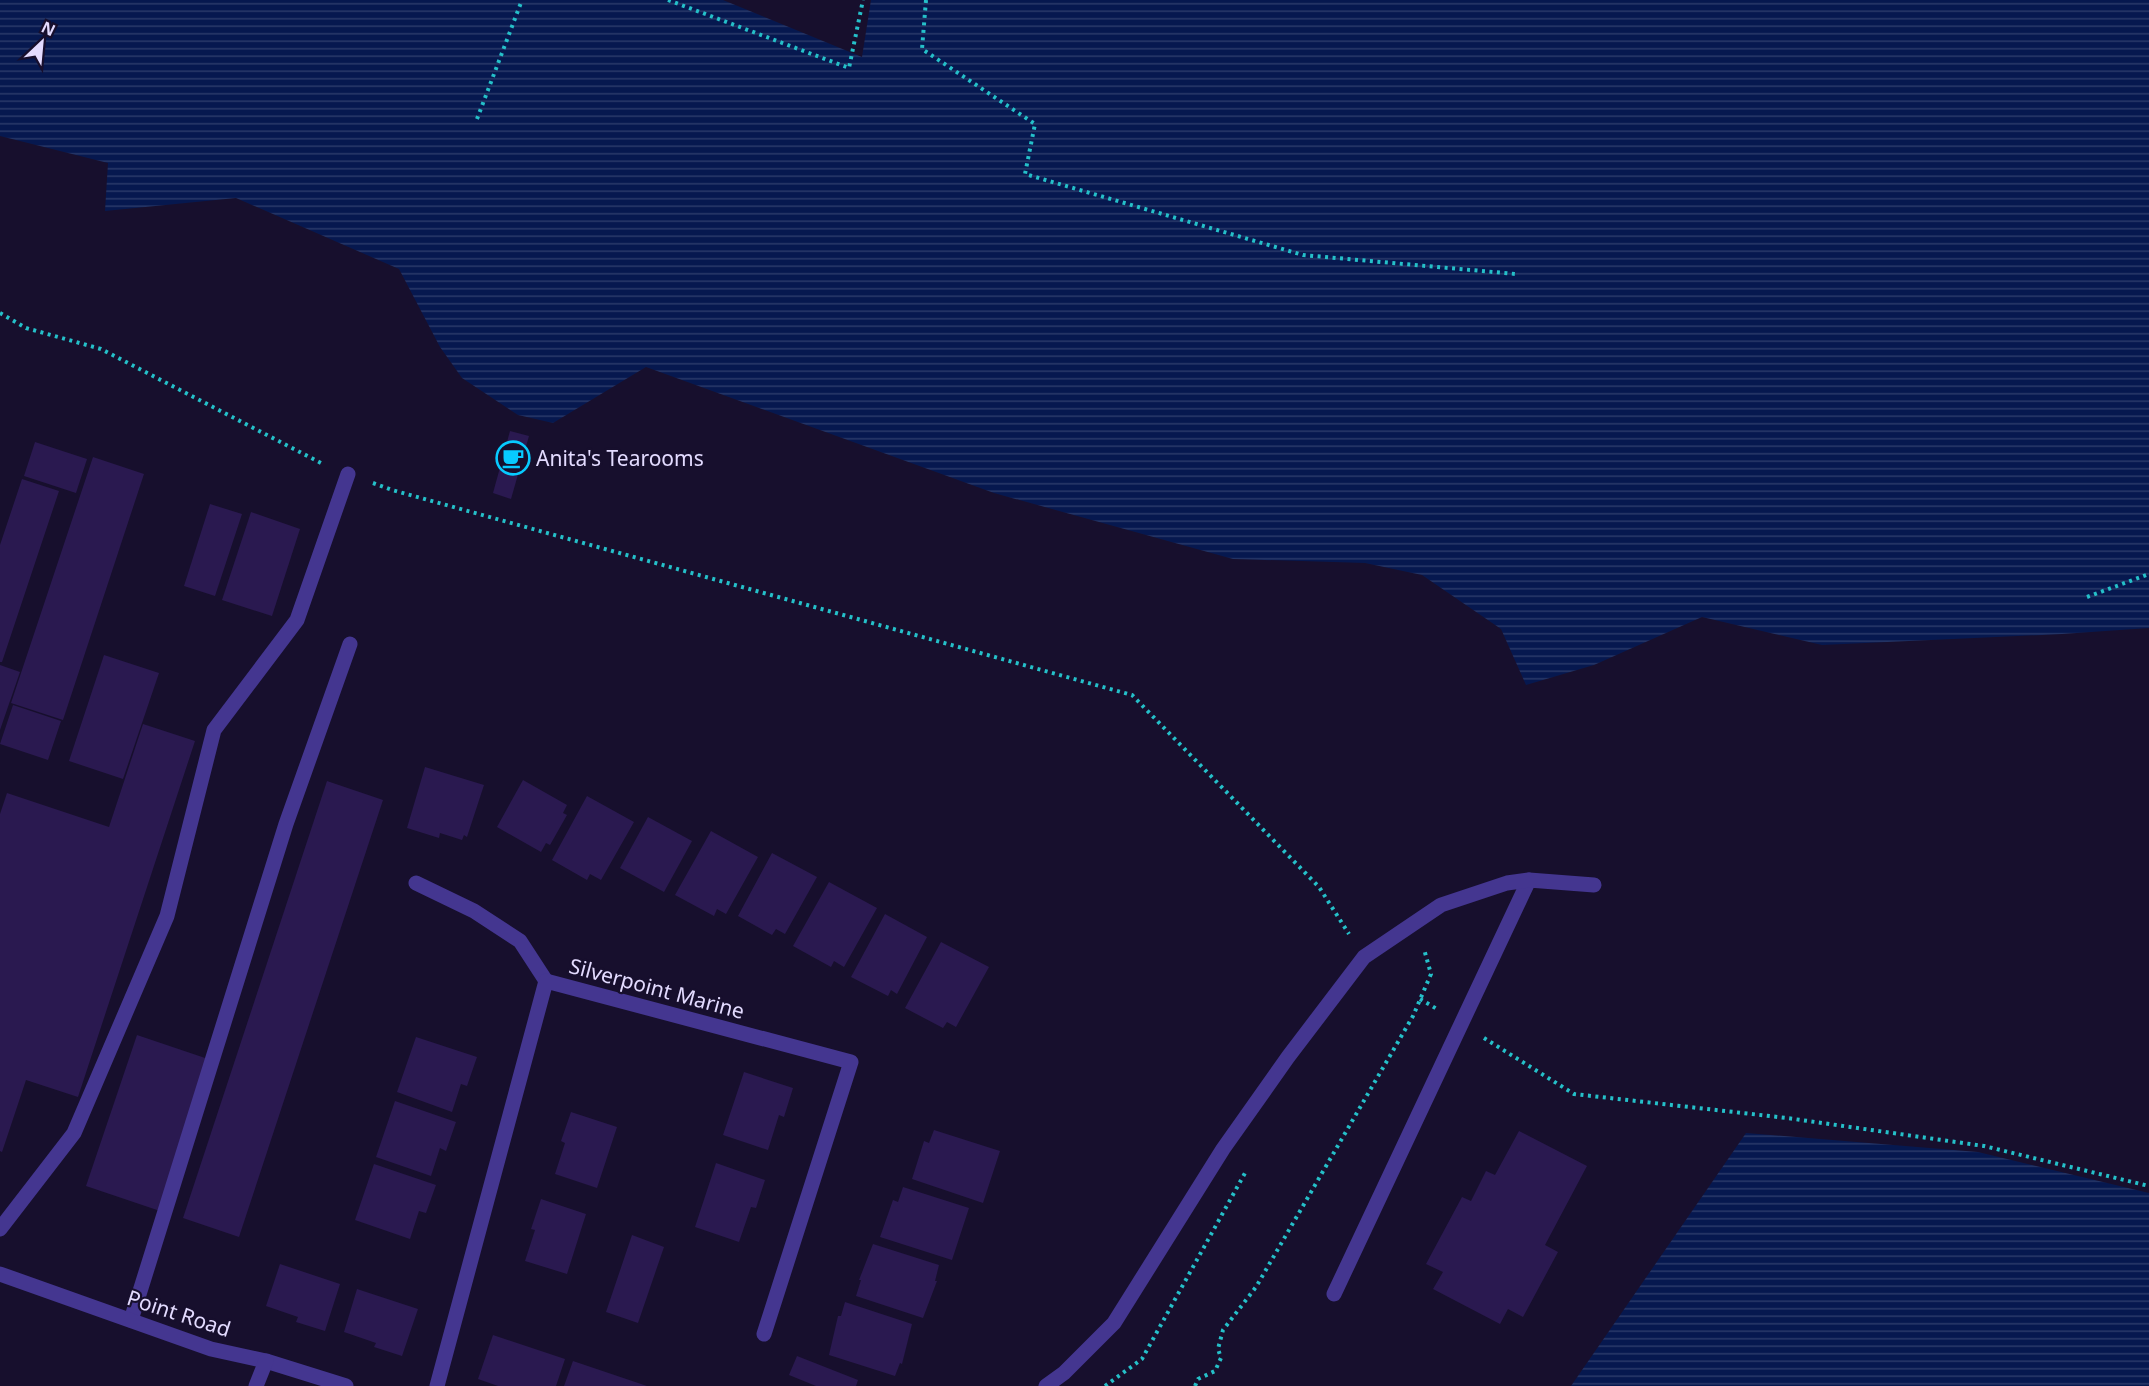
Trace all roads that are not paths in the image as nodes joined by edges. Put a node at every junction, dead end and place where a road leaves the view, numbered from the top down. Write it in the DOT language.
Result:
graph roads {
  1 [pos="348,474"];
  2 [pos="350,644"];
  3 [pos="1529,880"];
  4 [pos="416,883"];
  5 [pos="1594,885"];
  6 [pos="546,981"];
  7 [pos="0,1229"];
  8 [pos="0,1274"];
  9 [pos="1334,1294"];
  10 [pos="131,1320"];
  11 [pos="764,1334"];
  12 [pos="266,1361"];
  13 [pos="256,1386"];
  14 [pos="346,1386"];
  15 [pos="437,1386"];
  16 [pos="1046,1386"];
  1 -- 7 [label="street"];
  2 -- 10 [label="street"];
  3 -- 5 [label="street"];
  3 -- 9 [label="street"];
  3 -- 16 [label="street"];
  4 -- 6 [label="street"];
  6 -- 11 [label="street, Silverpoint Marine"];
  6 -- 15 [label="street, Silverpoint Marine"];
  8 -- 10 [label="street, Point Road"];
  10 -- 12 [label="street, Point Road"];
  12 -- 13 [label="street"];
  12 -- 14 [label="street, Point Road"];
}
